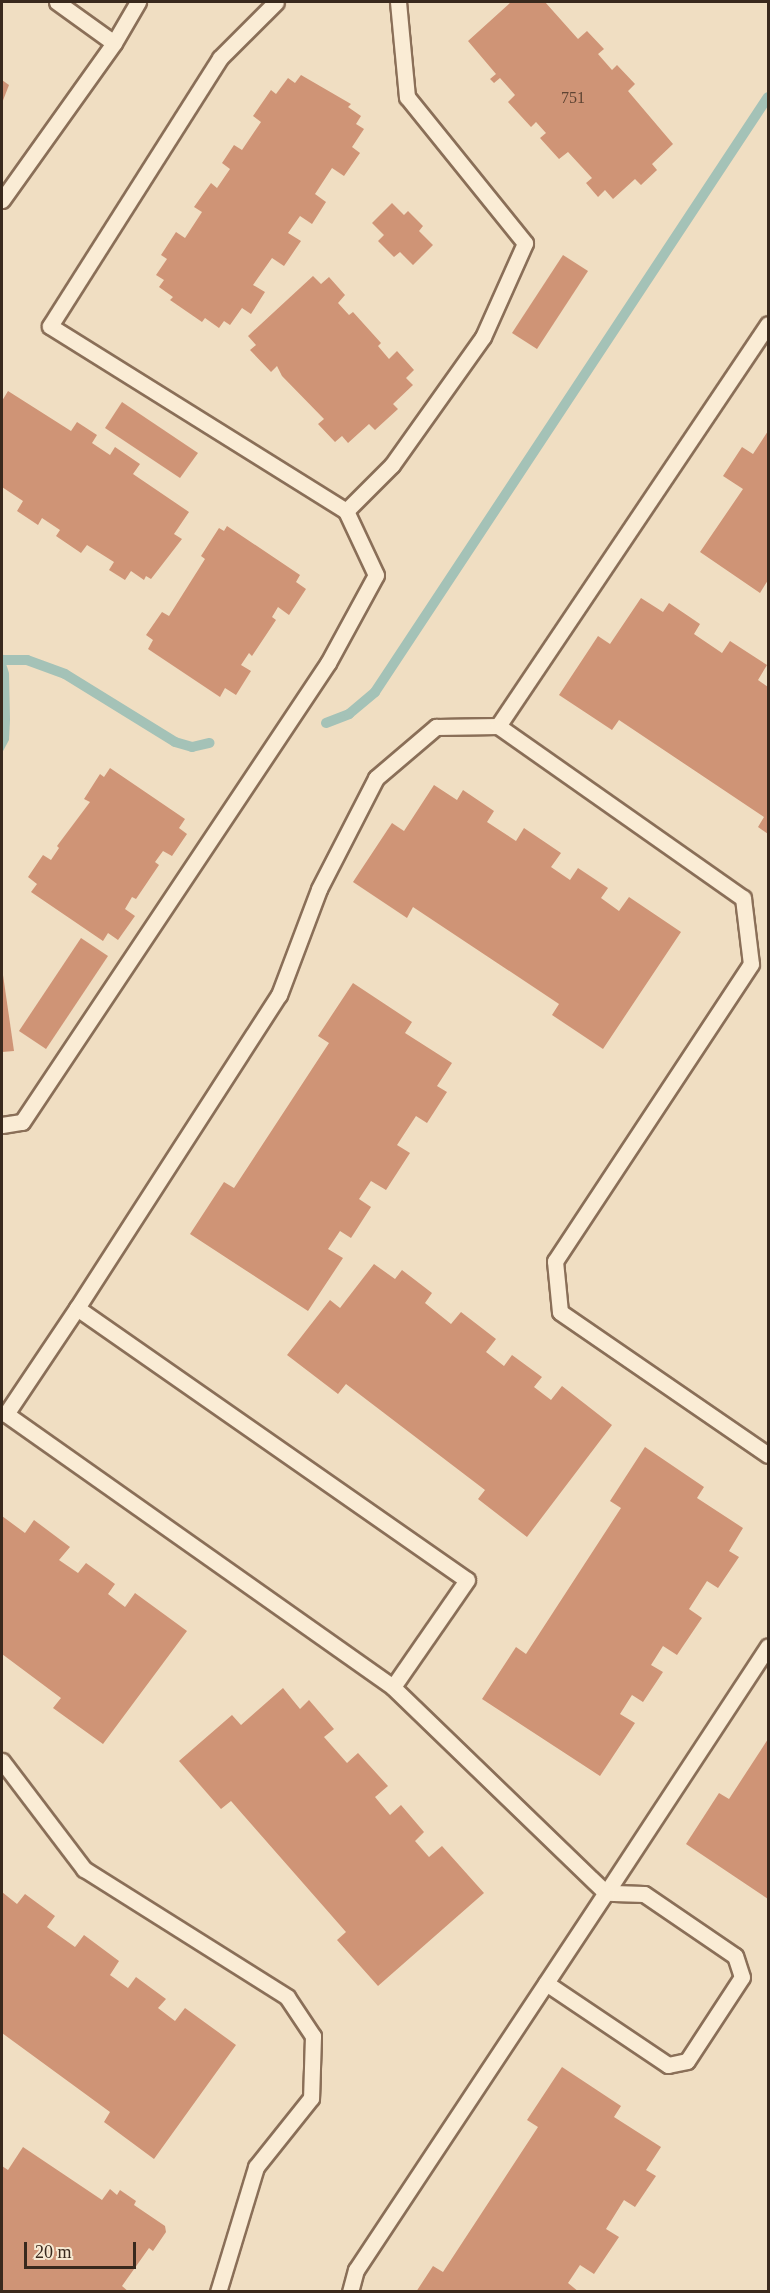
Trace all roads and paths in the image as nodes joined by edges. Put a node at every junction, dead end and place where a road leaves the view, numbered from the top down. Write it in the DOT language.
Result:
graph roads {
  1 [pos="57,2"];
  2 [pos="138,2"];
  3 [pos="276,2"];
  4 [pos="398,2"];
  5 [pos="114,43"];
  6 [pos="2,200"];
  7 [pos="768,324"];
  8 [pos="346,511"];
  9 [pos="498,726"];
  10 [pos="2,1125"];
  11 [pos="77,1308"];
  12 [pos="768,1455"];
  13 [pos="768,1646"];
  14 [pos="393,1687"];
  15 [pos="2,1761"];
  16 [pos="606,1893"];
  17 [pos="546,1983"];
  18 [pos="218,2292"];
  19 [pos="350,2292"];
  1 -- 5 [label="lane"];
  2 -- 5 [label="lane"];
  3 -- 8 [label="lane"];
  4 -- 8 [label="lane"];
  5 -- 6 [label="lane"];
  7 -- 9 [label="lane"];
  8 -- 10 [label="lane"];
  9 -- 11 [label="lane"];
  9 -- 12 [label="lane"];
  11 -- 14 [label="lane"];
  11 -- 14 [label="lane"];
  13 -- 16 [label="lane"];
  14 -- 16 [label="lane"];
  15 -- 18 [label="lane"];
  16 -- 17 [label="lane"];
  16 -- 17 [label="lane"];
  17 -- 19 [label="lane"];
}
